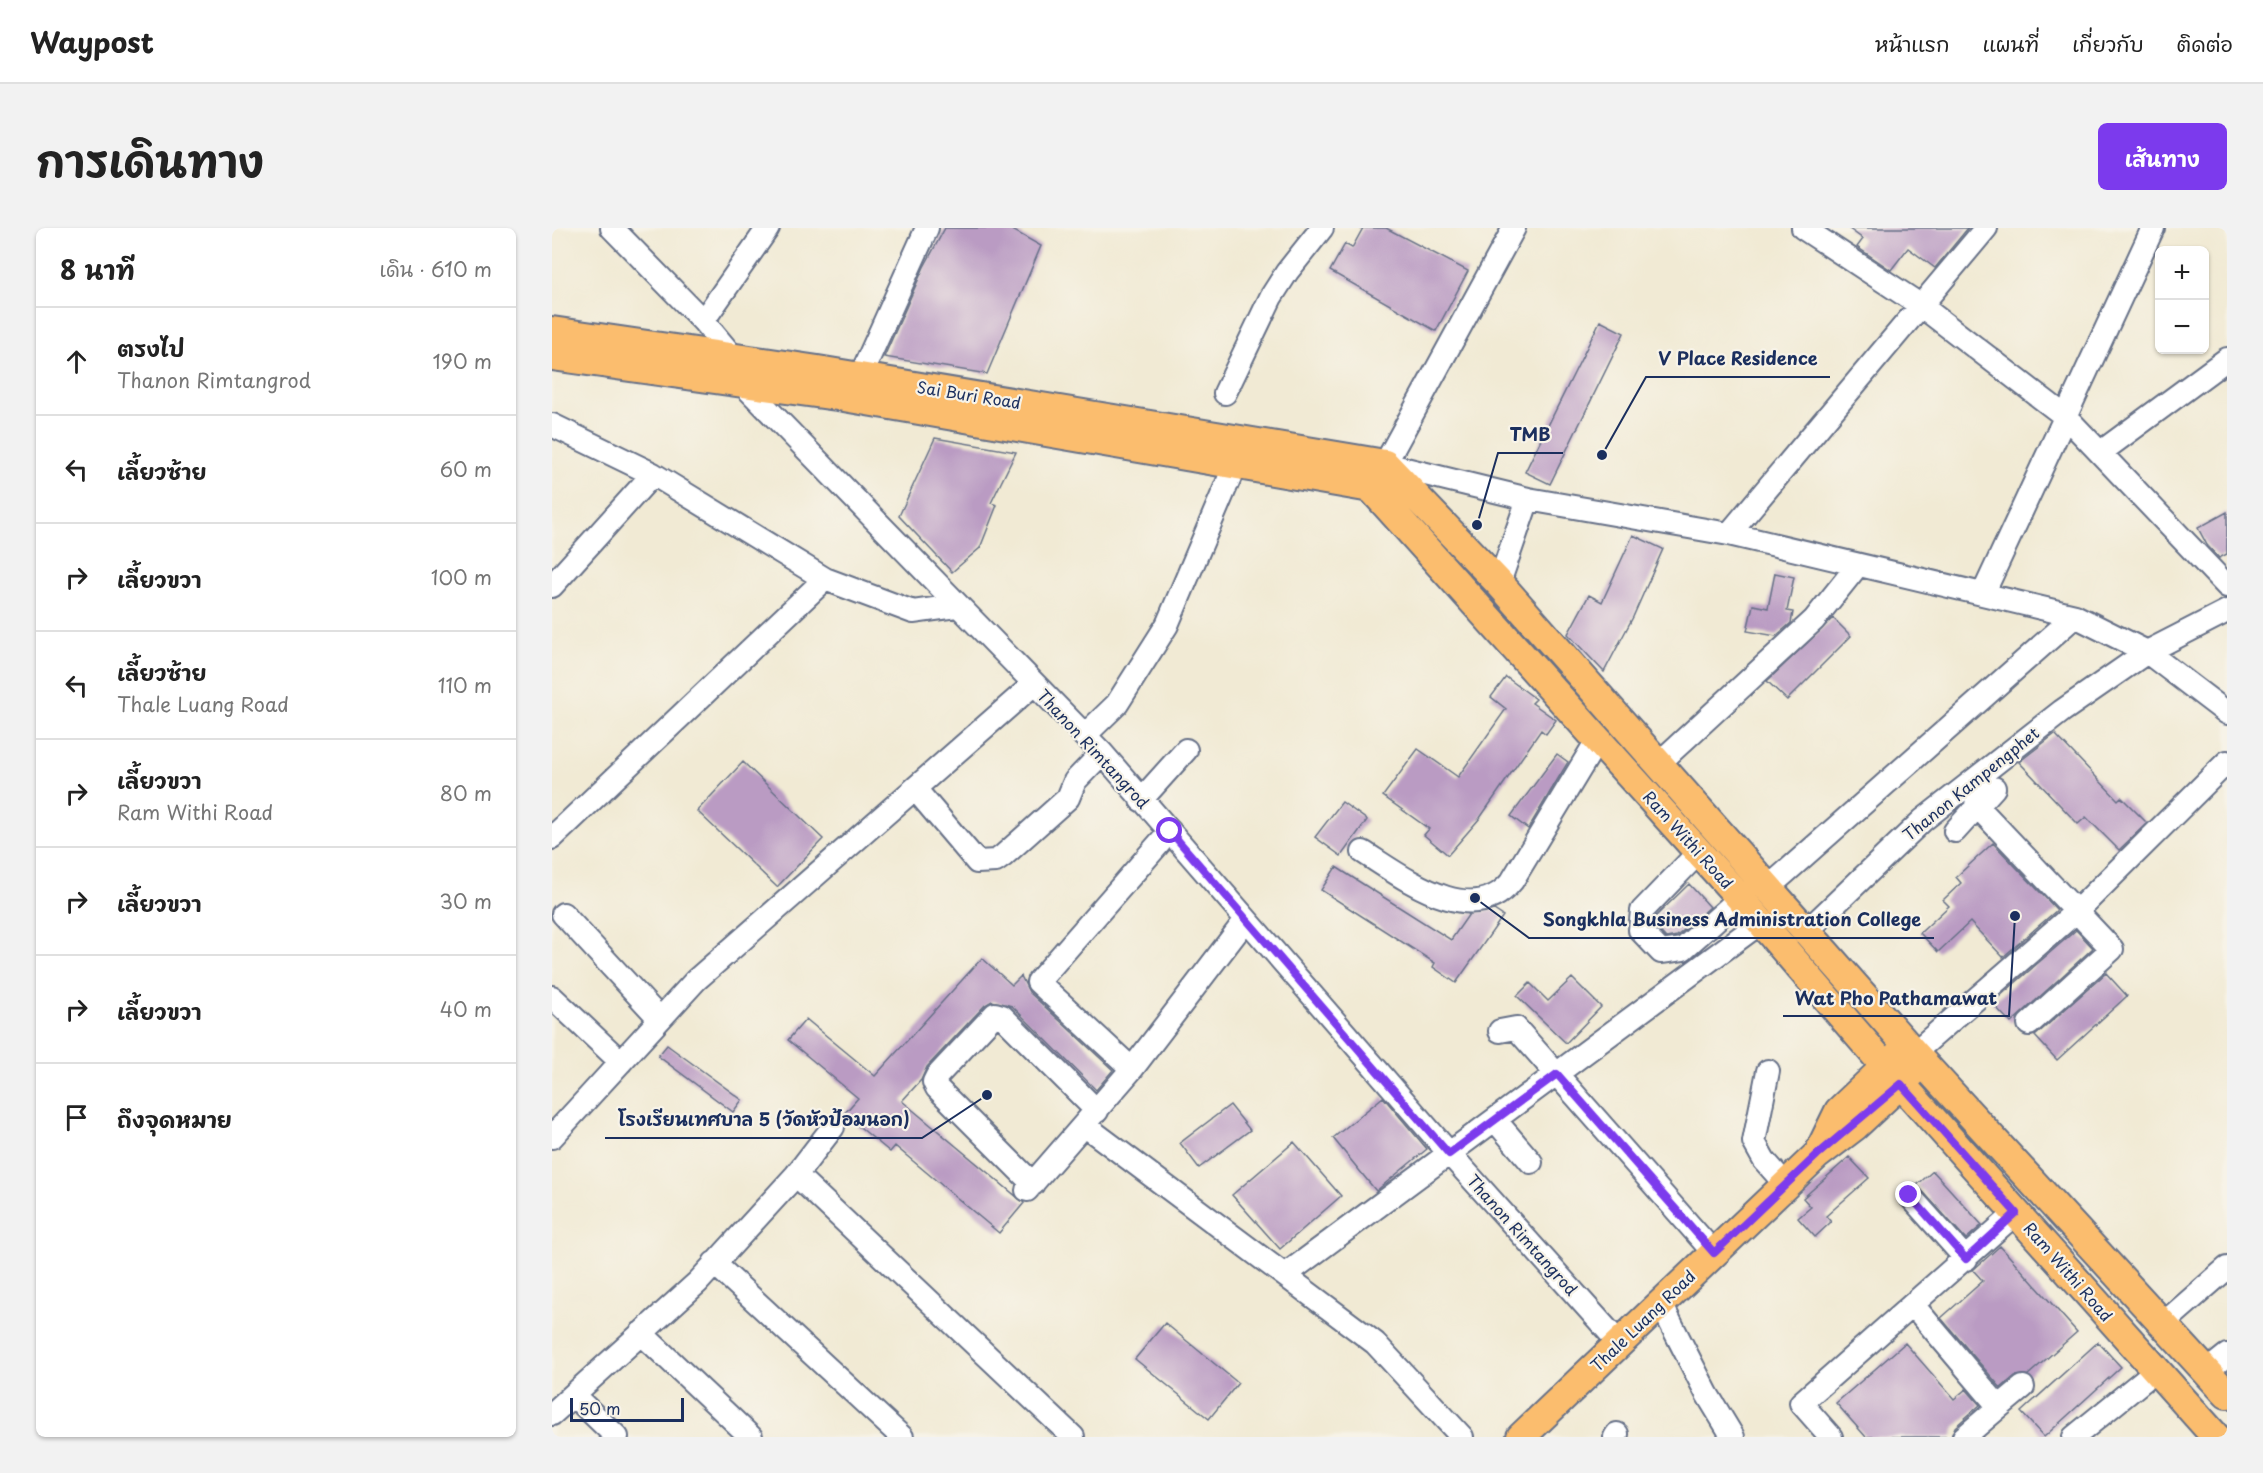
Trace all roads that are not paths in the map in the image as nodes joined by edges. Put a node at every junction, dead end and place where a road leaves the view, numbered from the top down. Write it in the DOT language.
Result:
graph roads {
  1 [pos="612,228"];
  2 [pos="768,228"];
  3 [pos="927,228"];
  4 [pos="1322,228"];
  5 [pos="1514,228"];
  6 [pos="1803,228"];
  7 [pos="1986,228"];
  8 [pos="2153,228"];
  9 [pos="1920,305"];
  10 [pos="704,321"];
  11 [pos="552,331"];
  12 [pos="552,356"];
  13 [pos="2227,359"];
  14 [pos="737,370"];
  15 [pos="860,377"];
  16 [pos="1225,393"];
  17 [pos="2066,417"];
  18 [pos="552,425"];
  19 [pos="2102,452"];
  20 [pos="1235,465"];
  21 [pos="653,474"];
  22 [pos="1378,476"];
  23 [pos="1408,489"];
  24 [pos="1495,491"];
  25 [pos="1528,499"];
  26 [pos="1729,534"];
  27 [pos="1858,564"];
  28 [pos="825,579"];
  29 [pos="1498,583"];
  30 [pos="552,586"];
  31 [pos="2227,586"];
  32 [pos="1983,594"];
  33 [pos="956,606"];
  34 [pos="2227,611"];
  35 [pos="2074,616"];
  36 [pos="2147,652"];
  37 [pos="1034,684"];
  38 [pos="2227,713"];
  39 [pos="1084,736"];
  40 [pos="1598,739"];
  41 [pos="1186,750"];
  42 [pos="1102,753"];
  43 [pos="2227,762"];
  44 [pos="1658,764"];
  45 [pos="1994,788"];
  46 [pos="916,790"];
  47 [pos="1141,800"];
  48 [pos="1976,805"];
  49 [pos="1170,831"];
  50 [pos="1955,831"];
  51 [pos="552,838"];
  52 [pos="1363,852"];
  53 [pos="1698,853"];
  54 [pos="1769,887"];
  55 [pos="1740,898"];
  56 [pos="2078,910"];
  57 [pos="563,914"];
  58 [pos="1245,921"];
  59 [pos="1760,923"];
  60 [pos="1808,930"];
  61 [pos="552,997"];
  62 [pos="660,1019"];
  63 [pos="2029,1024"];
  64 [pos="1500,1031"];
  65 [pos="1915,1054"];
  66 [pos="621,1062"];
  67 [pos="1132,1069"];
  68 [pos="1768,1071"];
  69 [pos="1557,1074"];
  70 [pos="1893,1075"];
  71 [pos="1091,1118"];
  72 [pos="1495,1120"];
  73 [pos="833,1127"];
  74 [pos="552,1137"];
  75 [pos="1449,1154"];
  76 [pos="1531,1162"];
  77 [pos="796,1174"];
  78 [pos="1786,1185"];
  79 [pos="1909,1195"];
  80 [pos="2016,1213"];
  81 [pos="1714,1253"];
  82 [pos="1966,1259"];
  83 [pos="714,1263"];
  84 [pos="2227,1268"];
  85 [pos="1285,1275"];
  86 [pos="1661,1304"];
  87 [pos="1913,1305"];
  88 [pos="2163,1324"];
  89 [pos="641,1334"];
  90 [pos="1620,1344"];
  91 [pos="2217,1363"];
  92 [pos="2156,1371"];
  93 [pos="2023,1387"];
  94 [pos="2227,1394"];
  95 [pos="573,1395"];
  96 [pos="1999,1407"];
  97 [pos="552,1414"];
  98 [pos="617,1437"];
  99 [pos="751,1437"];
  100 [pos="902,1437"];
  101 [pos="1073,1437"];
  102 [pos="1462,1437"];
  103 [pos="1521,1437"];
  104 [pos="1733,1437"];
  105 [pos="1831,1437"];
  106 [pos="1964,1437"];
  107 [pos="2074,1437"];
  108 [pos="2216,1437"];
  1 -- 10 [label="street, Thanon Rimtangrod"];
  2 -- 10 [label="street"];
  3 -- 15 [label="street"];
  4 -- 16 [label="street"];
  5 -- 22 [label="street"];
  6 -- 9 [label="street"];
  7 -- 9 [label="street"];
  8 -- 17 [label="street"];
  9 -- 17 [label="street"];
  9 -- 26 [label="street"];
  10 -- 14 [label="street, Thanon Rimtangrod"];
  11 -- 14 [label="main road, Sai Buri Road"];
  12 -- 14 [label="main road, Sai Buri Road"];
  13 -- 19 [label="street"];
  14 -- 15 [label="main road, Sai Buri Road"];
  14 -- 20 [label="main road, Sai Buri Road"];
  14 -- 33 [label="street, Thanon Rimtangrod"];
  15 -- 22 [label="main road, Sai Buri Road"];
  17 -- 19 [label="street"];
  17 -- 32 [label="street"];
  18 -- 21 [label="street"];
  19 -- 31 [label="street"];
  20 -- 22 [label="main road, Sai Buri Road"];
  20 -- 39 [label="street"];
  21 -- 28 [label="street"];
  21 -- 30 [label="street"];
  22 -- 23 [label="main road, Ram Withi Road"];
  22 -- 24 [label="street"];
  22 -- 40 [label="main road, Ram Withi Road"];
  23 -- 24 [label="street"];
  23 -- 29 [label="main road, Ram Withi Road"];
  24 -- 25 [label="street"];
  25 -- 26 [label="street"];
  25 -- 29 [label="street"];
  26 -- 27 [label="street"];
  27 -- 32 [label="street"];
  27 -- 44 [label="street"];
  28 -- 33 [label="street"];
  28 -- 51 [label="street"];
  29 -- 44 [label="main road, Ram Withi Road"];
  32 -- 35 [label="street"];
  33 -- 37 [label="street, Thanon Rimtangrod"];
  34 -- 36 [label="street, Thanon Kampengphet"];
  35 -- 36 [label="street"];
  35 -- 54 [label="street"];
  36 -- 38 [label="street"];
  36 -- 60 [label="street, Thanon Kampengphet"];
  37 -- 39 [label="street, Thanon Rimtangrod"];
  37 -- 46 [label="street"];
  39 -- 42 [label="street, Thanon Rimtangrod"];
  40 -- 52 [label="street"];
  40 -- 53 [label="main road, Ram Withi Road"];
  41 -- 47 [label="street"];
  42 -- 46 [label="street"];
  42 -- 47 [label="street, Thanon Rimtangrod"];
  43 -- 56 [label="street"];
  44 -- 54 [label="main road, Ram Withi Road"];
  45 -- 48 [label="street"];
  46 -- 62 [label="street"];
  47 -- 49 [label="street, Thanon Rimtangrod"];
  48 -- 50 [label="street"];
  48 -- 56 [label="street"];
  49 -- 58 [label="street, Thanon Rimtangrod"];
  49 -- 67 [label="street"];
  53 -- 55 [label="main road, Ram Withi Road"];
  53 -- 55 [label="street"];
  54 -- 60 [label="main road, Ram Withi Road"];
  55 -- 59 [label="main road, Ram Withi Road"];
  56 -- 63 [label="street"];
  56 -- 65 [label="street"];
  57 -- 62 [label="street"];
  58 -- 67 [label="street"];
  58 -- 75 [label="street, Thanon Rimtangrod"];
  59 -- 69 [label="street"];
  59 -- 70 [label="main road, Ram Withi Road"];
  60 -- 65 [label="main road, Ram Withi Road"];
  61 -- 66 [label="street"];
  62 -- 66 [label="street"];
  64 -- 69 [label="street"];
  65 -- 70 [label="main road, Thale Luang Road"];
  65 -- 88 [label="main road, Ram Withi Road"];
  66 -- 74 [label="street"];
  67 -- 71 [label="street"];
  68 -- 78 [label="street"];
  69 -- 72 [label="street"];
  69 -- 81 [label="street"];
  70 -- 78 [label="main road, Thale Luang Road"];
  70 -- 80 [label="main road, Ram Withi Road"];
  71 -- 71 [label="street"];
  71 -- 85 [label="street"];
  72 -- 75 [label="street"];
  72 -- 76 [label="street"];
  73 -- 77 [label="street"];
  75 -- 85 [label="street"];
  75 -- 90 [label="street, Thanon Rimtangrod"];
  77 -- 83 [label="street"];
  77 -- 101 [label="street"];
  78 -- 81 [label="main road, Thale Luang Road"];
  79 -- 82 [label="street"];
  80 -- 82 [label="street"];
  80 -- 92 [label="main road, Ram Withi Road"];
  81 -- 86 [label="main road, Thale Luang Road"];
  82 -- 87 [label="street"];
  83 -- 89 [label="street"];
  83 -- 100 [label="street"];
  84 -- 88 [label="street"];
  85 -- 102 [label="street"];
  86 -- 90 [label="main road, Thale Luang Road"];
  86 -- 104 [label="street"];
  87 -- 96 [label="street"];
  87 -- 105 [label="street"];
  88 -- 91 [label="main road, Ram Withi Road"];
  89 -- 95 [label="street"];
  89 -- 99 [label="street"];
  90 -- 103 [label="main road, Thale Luang Road"];
  91 -- 94 [label="main road, Ram Withi Road"];
  92 -- 107 [label="street"];
  92 -- 108 [label="main road, Ram Withi Road"];
  93 -- 96 [label="street"];
  95 -- 97 [label="street"];
  95 -- 98 [label="street"];
  96 -- 106 [label="street"];
}
